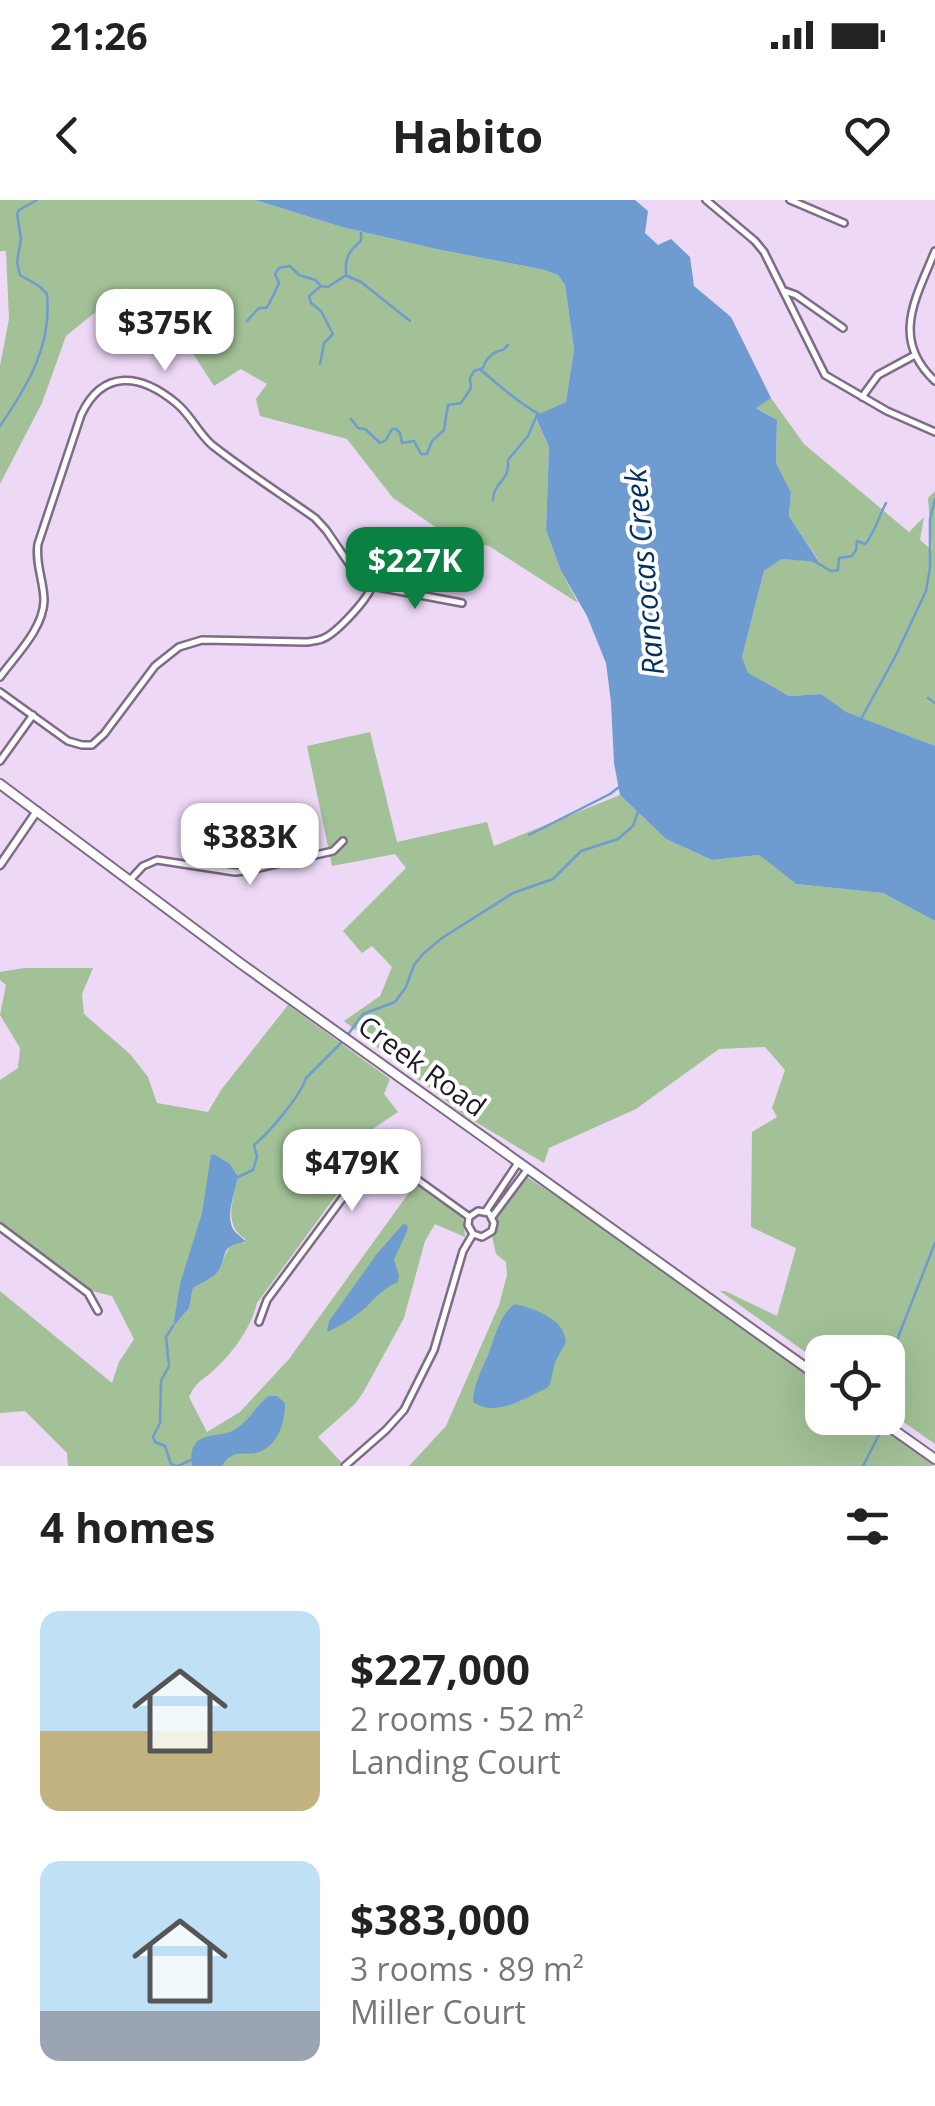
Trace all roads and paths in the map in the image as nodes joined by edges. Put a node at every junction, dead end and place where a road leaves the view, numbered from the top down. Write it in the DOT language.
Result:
graph roads {
  1 [pos="706,200"];
  2 [pos="790,200"];
  3 [pos="844,223"];
  4 [pos="935,251"];
  5 [pos="782,290"];
  6 [pos="842,328"];
  7 [pos="915,355"];
  8 [pos="935,381"];
  9 [pos="862,396"];
  10 [pos="935,432"];
  11 [pos="372,586"];
  12 [pos="462,603"];
  13 [pos="0,677"];
  14 [pos="0,692"];
  15 [pos="32,715"];
  16 [pos="0,761"];
  17 [pos="0,784"];
  18 [pos="37,811"];
  19 [pos="343,840"];
  20 [pos="0,865"];
  21 [pos="130,880"];
  22 [pos="518,1163"];
  23 [pos="527,1170"];
  24 [pos="486,1212"];
  25 [pos="470,1217"];
  26 [pos="492,1217"];
  27 [pos="0,1226"];
  28 [pos="472,1234"];
  29 [pos="98,1311"];
  30 [pos="259,1322"];
  31 [pos="805,1367"];
  32 [pos="902,1435"];
  33 [pos="935,1459"];
  34 [pos="345,1466"];
  1 -- 5 [label="street"];
  2 -- 3 [label="street"];
  4 -- 7 [label="street"];
  5 -- 6 [label="street"];
  5 -- 9 [label="street"];
  7 -- 8 [label="street"];
  7 -- 9 [label="street"];
  9 -- 10 [label="street"];
  11 -- 12 [label="street"];
  11 -- 13 [label="street"];
  11 -- 15 [label="street"];
  14 -- 15 [label="street"];
  15 -- 16 [label="street"];
  17 -- 18 [label="main road, Creek Road"];
  18 -- 20 [label="street"];
  18 -- 21 [label="main road, Creek Road"];
  19 -- 21 [label="street"];
  21 -- 22 [label="main road, Creek Road"];
  22 -- 23 [label="main road, Creek Road"];
  22 -- 24 [label="street"];
  23 -- 26 [label="street"];
  23 -- 31 [label="main road, Creek Road"];
  24 -- 25 [label="street"];
  24 -- 26 [label="street"];
  25 -- 28 [label="street"];
  25 -- 30 [label="street"];
  26 -- 28 [label="street"];
  27 -- 29 [label="street"];
  28 -- 34 [label="street"];
  32 -- 33 [label="main road"];
}
